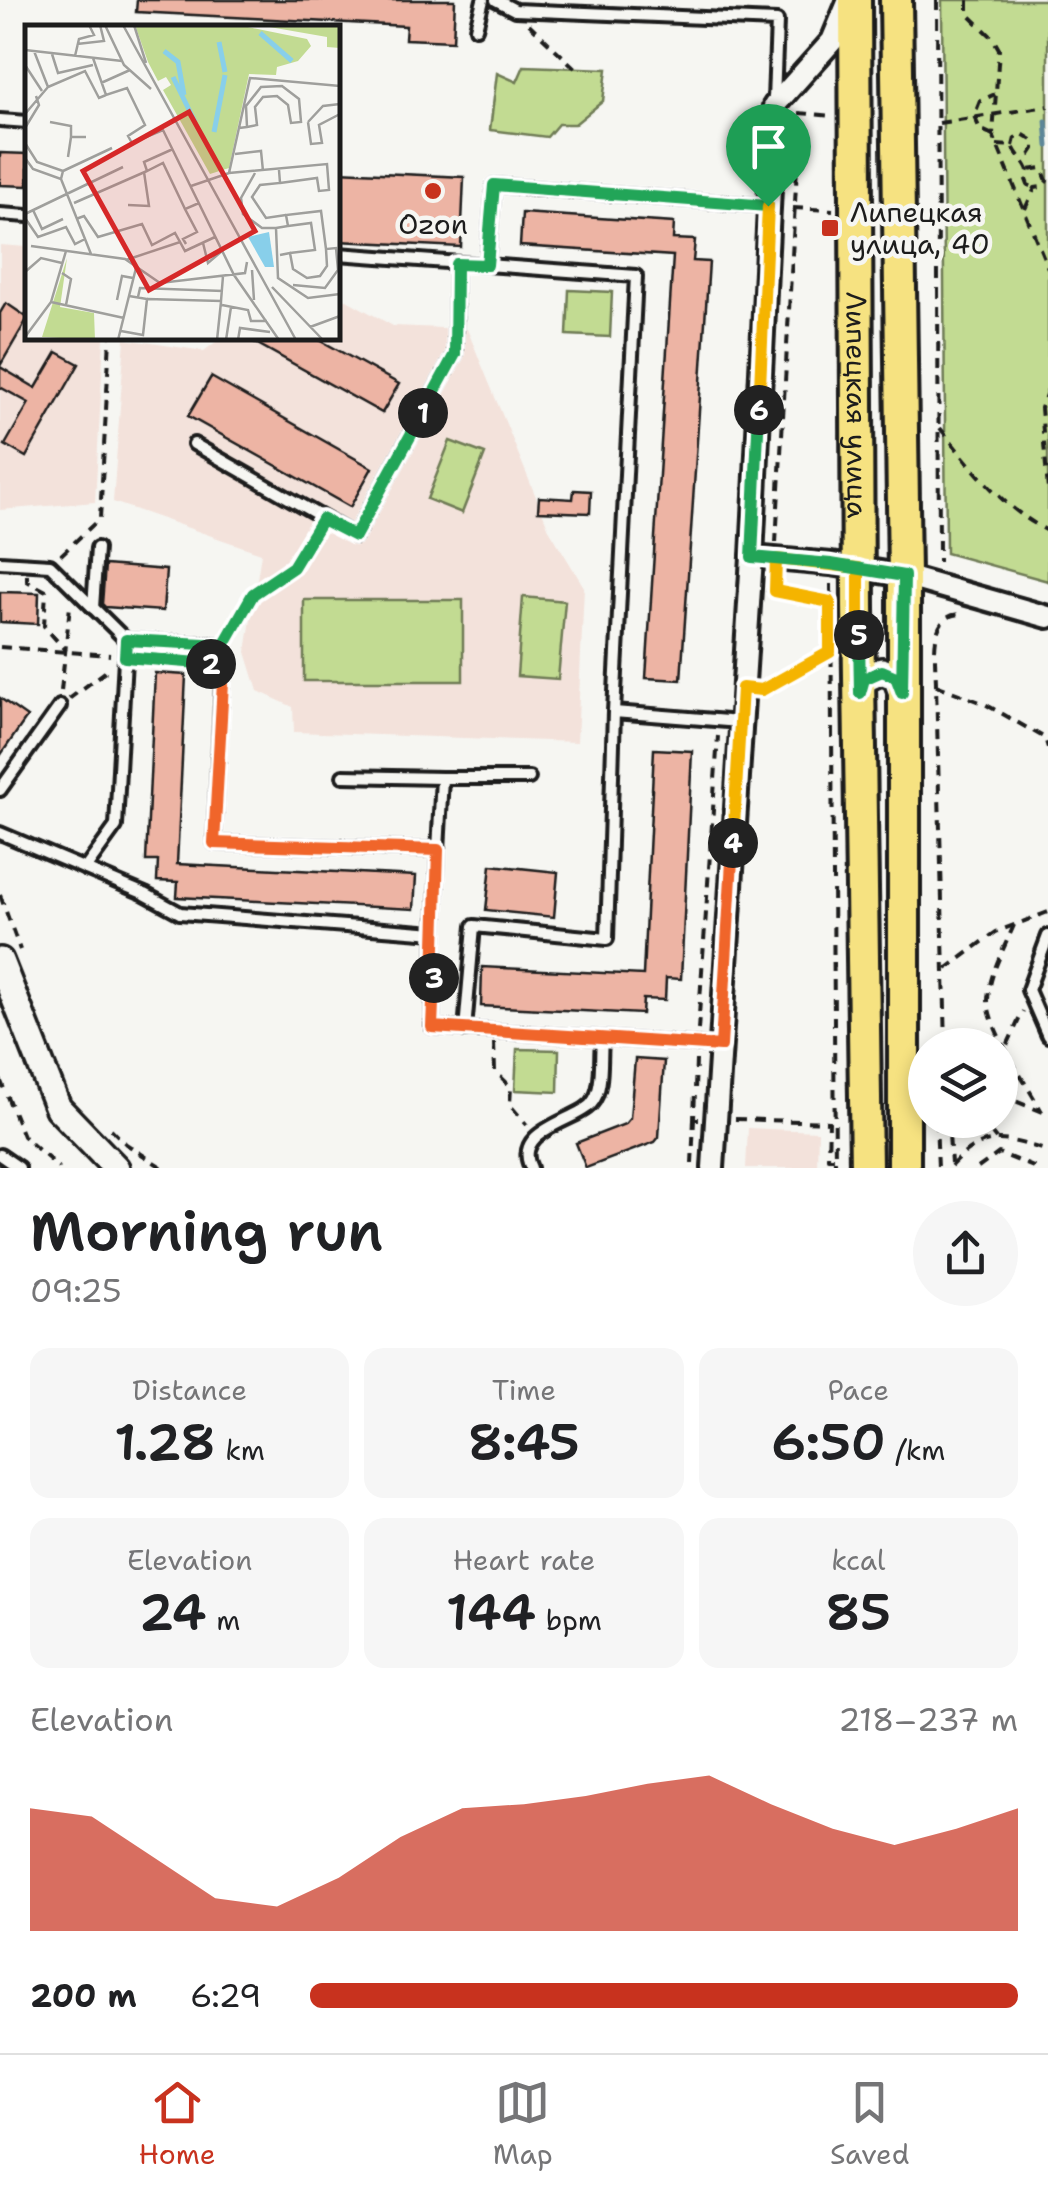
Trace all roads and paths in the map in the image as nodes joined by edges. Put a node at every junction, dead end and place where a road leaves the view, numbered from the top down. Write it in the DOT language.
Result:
graph roads {
  1 [pos="483,0"];
  2 [pos="496,0"];
  3 [pos="852,0"];
  4 [pos="896,0"];
  5 [pos="937,0"];
  6 [pos="968,0"];
  7 [pos="515,10"];
  8 [pos="476,28"];
  9 [pos="574,68"];
  10 [pos="995,94"];
  11 [pos="774,106"];
  12 [pos="1048,106"];
  13 [pos="994,113"];
  14 [pos="800,114"];
  15 [pos="974,116"];
  16 [pos="0,120"];
  17 [pos="25,122"];
  18 [pos="938,123"];
  19 [pos="994,135"];
  20 [pos="997,145"];
  21 [pos="1012,146"];
  22 [pos="1022,156"];
  23 [pos="1028,170"];
  24 [pos="1035,188"];
  25 [pos="768,206"];
  26 [pos="793,208"];
  27 [pos="1025,209"];
  28 [pos="836,210"];
  29 [pos="0,214"];
  30 [pos="25,216"];
  31 [pos="340,254"];
  32 [pos="456,264"];
  33 [pos="487,265"];
  34 [pos="1048,268"];
  35 [pos="110,340"];
  36 [pos="1048,388"];
  37 [pos="939,427"];
  38 [pos="194,444"];
  39 [pos="1048,490"];
  40 [pos="322,519"];
  41 [pos="1048,530"];
  42 [pos="97,548"];
  43 [pos="752,557"];
  44 [pos="776,559"];
  45 [pos="0,562"];
  46 [pos="939,562"];
  47 [pos="28,564"];
  48 [pos="50,564"];
  49 [pos="859,568"];
  50 [pos="904,576"];
  51 [pos="72,587"];
  52 [pos="750,588"];
  53 [pos="775,591"];
  54 [pos="93,608"];
  55 [pos="1048,617"];
  56 [pos="941,620"];
  57 [pos="126,640"];
  58 [pos="224,645"];
  59 [pos="0,647"];
  60 [pos="66,651"];
  61 [pos="830,652"];
  62 [pos="125,657"];
  63 [pos="224,665"];
  64 [pos="936,685"];
  65 [pos="742,688"];
  66 [pos="860,693"];
  67 [pos="902,693"];
  68 [pos="60,706"];
  69 [pos="614,712"];
  70 [pos="740,722"];
  71 [pos="1048,748"];
  72 [pos="342,776"];
  73 [pos="442,778"];
  74 [pos="528,778"];
  75 [pos="0,790"];
  76 [pos="0,833"];
  77 [pos="438,850"];
  78 [pos="85,869"];
  79 [pos="0,895"];
  80 [pos="1048,912"];
  81 [pos="1014,926"];
  82 [pos="436,933"];
  83 [pos="1048,936"];
  84 [pos="10,955"];
  85 [pos="946,970"];
  86 [pos="1031,996"];
  87 [pos="946,1028"];
  88 [pos="994,1028"];
  89 [pos="1016,1028"];
  90 [pos="465,1030"];
  91 [pos="494,1032"];
  92 [pos="1048,1036"];
  93 [pos="602,1041"];
  94 [pos="721,1046"];
  95 [pos="1018,1068"];
  96 [pos="0,1079"];
  97 [pos="1018,1102"];
  98 [pos="1045,1113"];
  99 [pos="100,1118"];
  100 [pos="694,1119"];
  101 [pos="790,1120"];
  102 [pos="536,1136"];
  103 [pos="937,1138"];
  104 [pos="949,1138"];
  105 [pos="996,1139"];
  106 [pos="1048,1151"];
  107 [pos="0,1154"];
  108 [pos="834,1158"];
  109 [pos="951,1167"];
  110 [pos="19,1168"];
  111 [pos="59,1168"];
  112 [pos="116,1168"];
  113 [pos="163,1168"];
  114 [pos="531,1168"];
  115 [pos="692,1168"];
  116 [pos="714,1168"];
  117 [pos="835,1168"];
  118 [pos="866,1168"];
  119 [pos="904,1168"];
  120 [pos="938,1168"];
  121 [pos="978,1168"];
  122 [pos="1036,1168"];
  1 -- 8 [label="lane"];
  2 -- 7 [label="lane"];
  3 -- 11 [label="street"];
  3 -- 49 [label="main road, Липецкая улица"];
  4 -- 50 [label="main road, Липецкая улица"];
  5 -- 18 [label="path"];
  6 -- 10 [label="path"];
  7 -- 9 [label="path"];
  7 -- 11 [label="lane"];
  10 -- 13 [label="path"];
  10 -- 15 [label="path"];
  11 -- 25 [label="street"];
  12 -- 13 [label="path"];
  13 -- 15 [label="path"];
  13 -- 19 [label="path"];
  14 -- 26 [label="path"];
  15 -- 18 [label="path"];
  15 -- 19 [label="path"];
  16 -- 17 [label="lane"];
  18 -- 37 [label="path"];
  19 -- 20 [label="path"];
  20 -- 21 [label="path"];
  20 -- 27 [label="path"];
  21 -- 22 [label="path"];
  21 -- 22 [label="path"];
  22 -- 23 [label="path"];
  23 -- 24 [label="path"];
  23 -- 24 [label="path"];
  24 -- 27 [label="path"];
  25 -- 33 [label="lane"];
  25 -- 43 [label="street"];
  26 -- 28 [label="path"];
  26 -- 44 [label="path"];
  27 -- 34 [label="path"];
  29 -- 30 [label="lane"];
  31 -- 32 [label="lane"];
  32 -- 33 [label="lane"];
  32 -- 40 [label="lane"];
  33 -- 69 [label="lane"];
  35 -- 48 [label="path"];
  36 -- 39 [label="path"];
  37 -- 41 [label="path"];
  37 -- 46 [label="path"];
  38 -- 40 [label="lane"];
  40 -- 58 [label="path"];
  42 -- 54 [label="lane"];
  43 -- 44 [label="street"];
  43 -- 52 [label="street"];
  44 -- 49 [label="street"];
  44 -- 53 [label="path"];
  45 -- 47 [label="lane"];
  47 -- 48 [label="lane"];
  47 -- 60 [label="path"];
  48 -- 51 [label="lane"];
  49 -- 50 [label="street"];
  49 -- 66 [label="main road, Липецкая улица"];
  50 -- 55 [label="street"];
  50 -- 67 [label="main road, Липецкая улица"];
  51 -- 54 [label="lane"];
  51 -- 60 [label="path"];
  52 -- 53 [label="path"];
  52 -- 65 [label="street"];
  53 -- 61 [label="path"];
  54 -- 57 [label="lane"];
  56 -- 64 [label="path"];
  57 -- 58 [label="lane"];
  57 -- 62 [label="lane"];
  58 -- 63 [label="lane"];
  59 -- 60 [label="path"];
  60 -- 62 [label="path"];
  60 -- 68 [label="path"];
  61 -- 65 [label="path"];
  61 -- 108 [label="path"];
  62 -- 63 [label="path"];
  62 -- 68 [label="path"];
  62 -- 78 [label="lane"];
  63 -- 77 [label="lane"];
  64 -- 71 [label="path"];
  64 -- 85 [label="path"];
  65 -- 70 [label="street"];
  66 -- 67 [label="street"];
  66 -- 118 [label="main road, Липецкая улица"];
  67 -- 119 [label="main road, Липецкая улица"];
  68 -- 75 [label="lane"];
  69 -- 70 [label="lane"];
  69 -- 90 [label="lane"];
  70 -- 94 [label="street"];
  72 -- 73 [label="lane"];
  73 -- 74 [label="lane"];
  73 -- 77 [label="lane"];
  76 -- 78 [label="lane"];
  77 -- 82 [label="lane"];
  78 -- 82 [label="lane"];
  79 -- 84 [label="path"];
  80 -- 81 [label="path"];
  81 -- 85 [label="path"];
  81 -- 88 [label="path"];
  82 -- 90 [label="lane"];
  83 -- 86 [label="lane"];
  84 -- 112 [label="street"];
  85 -- 87 [label="path"];
  86 -- 89 [label="path"];
  86 -- 92 [label="lane"];
  90 -- 91 [label="lane"];
  91 -- 93 [label="lane"];
  91 -- 102 [label="path"];
  93 -- 94 [label="lane"];
  93 -- 102 [label="lane"];
  94 -- 116 [label="street"];
  95 -- 98 [label="path"];
  96 -- 111 [label="path"];
  97 -- 98 [label="path"];
  99 -- 113 [label="path"];
  100 -- 115 [label="path"];
  101 -- 108 [label="path"];
  102 -- 114 [label="lane"];
  103 -- 120 [label="path"];
  104 -- 109 [label="path"];
  105 -- 106 [label="path"];
  105 -- 109 [label="path"];
  107 -- 110 [label="lane"];
  108 -- 117 [label="path"];
  121 -- 122 [label="path"];
}
